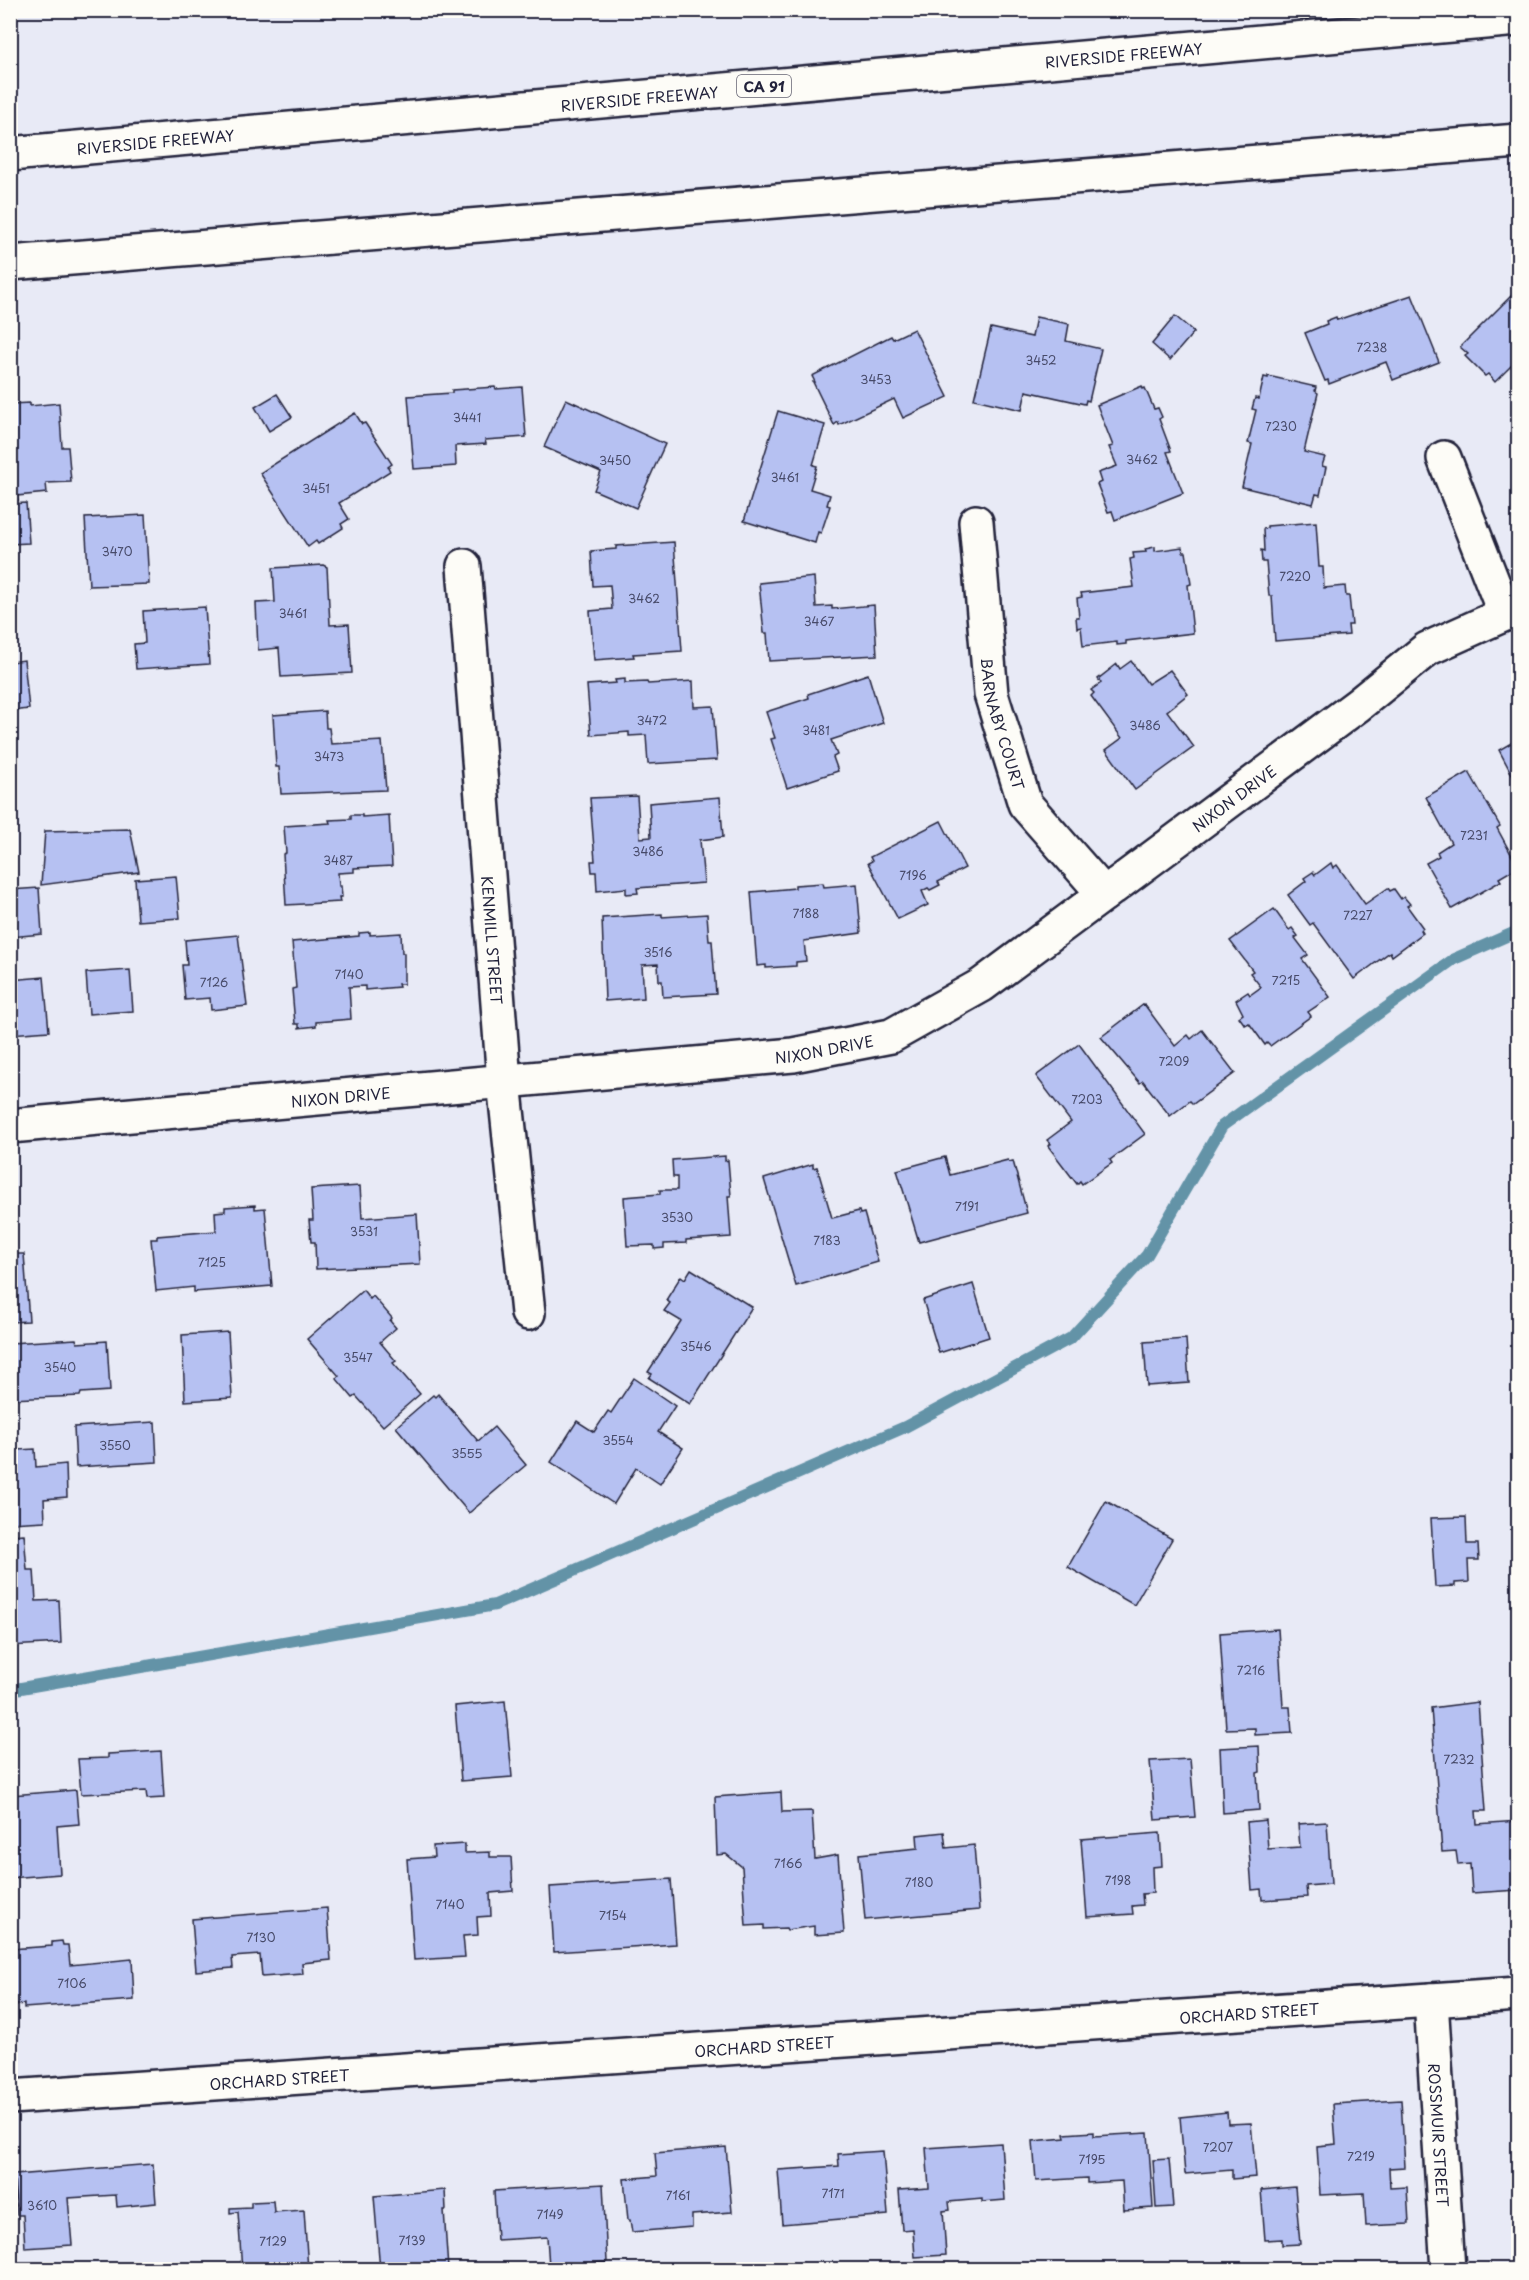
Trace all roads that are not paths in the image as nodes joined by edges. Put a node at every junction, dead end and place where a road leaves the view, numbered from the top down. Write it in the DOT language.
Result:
graph roads {
  1 [pos="1518,19"];
  2 [pos="1518,141"];
  3 [pos="10,154"];
  4 [pos="10,263"];
  5 [pos="1444,458"];
  6 [pos="976,522"];
  7 [pos="464,566"];
  8 [pos="1512,612"];
  9 [pos="1104,894"];
  10 [pos="504,1081"];
  11 [pos="10,1126"];
  12 [pos="528,1313"];
  13 [pos="1518,1994"];
  14 [pos="1431,2000"];
  15 [pos="10,2097"];
  16 [pos="1448,2270"];
  1 -- 3 [label="main road, RIVERSIDE FREEWAY / CA 91"];
  2 -- 4 [label="main road"];
  5 -- 8 [label="main road, NIXON DRIVE"];
  6 -- 9 [label="main road, BARNABY COURT"];
  7 -- 10 [label="main road, KENMILL STREET"];
  8 -- 9 [label="main road, NIXON DRIVE"];
  9 -- 10 [label="main road, NIXON DRIVE"];
  10 -- 11 [label="main road, NIXON DRIVE"];
  10 -- 12 [label="main road, KENMILL STREET"];
  13 -- 14 [label="main road, ORCHARD STREET"];
  14 -- 15 [label="main road, ORCHARD STREET"];
  14 -- 16 [label="main road, ROSSMUIR STREET"];
}
